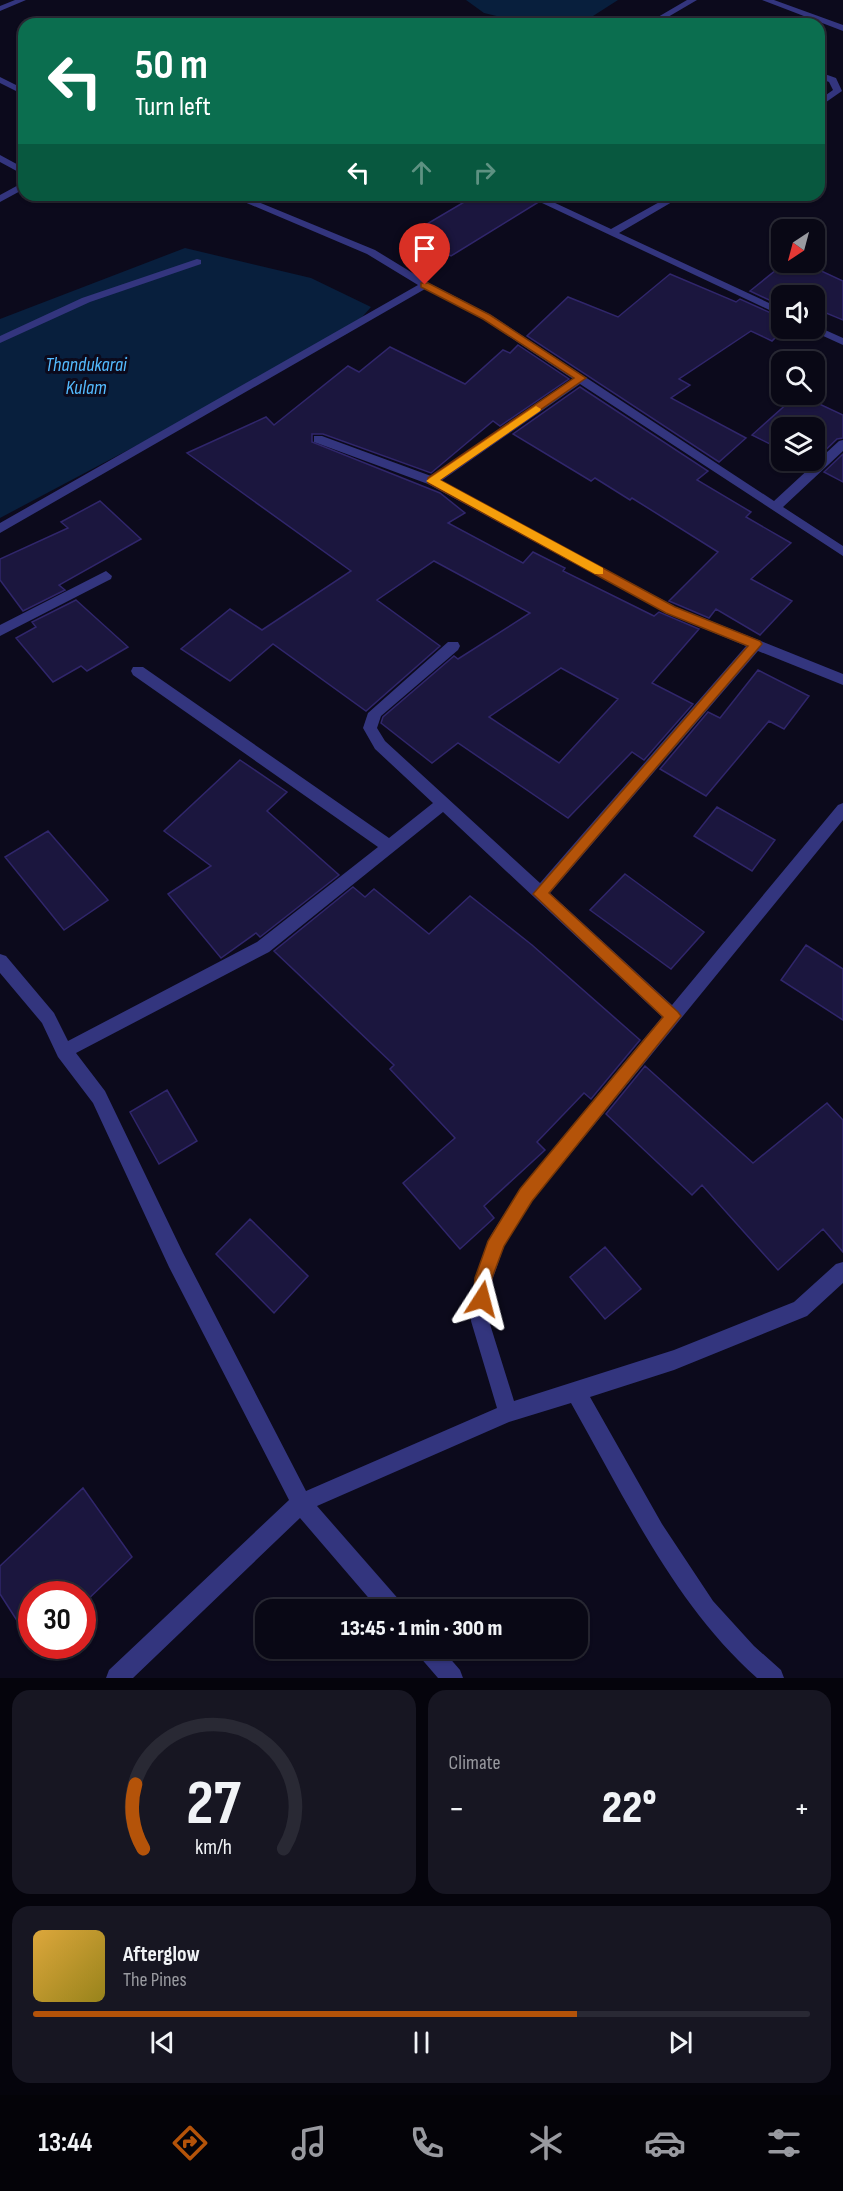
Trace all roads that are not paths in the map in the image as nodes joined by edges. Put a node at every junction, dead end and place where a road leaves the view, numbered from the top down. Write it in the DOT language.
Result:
graph roads {
  1 [pos="22,0"];
  2 [pos="693,0"];
  3 [pos="773,1"];
  4 [pos="0,9"];
  5 [pos="661,18"];
  6 [pos="817,18"];
  7 [pos="825,21"];
  8 [pos="843,28"];
  9 [pos="825,77"];
  10 [pos="0,80"];
  11 [pos="18,89"];
  12 [pos="825,100"];
  13 [pos="0,158"];
  14 [pos="18,168"];
  15 [pos="18,188"];
  16 [pos="0,199"];
  17 [pos="248,201"];
  18 [pos="543,201"];
  19 [pos="668,201"];
  20 [pos="611,233"];
  21 [pos="197,262"];
  22 [pos="425,285"];
  23 [pos="771,308"];
  24 [pos="825,333"];
  25 [pos="0,340"];
  26 [pos="843,342"];
  27 [pos="581,378"];
  28 [pos="318,439"];
  29 [pos="843,444"];
  30 [pos="432,481"];
  31 [pos="776,507"];
  32 [pos="0,529"];
  33 [pos="843,552"];
  34 [pos="106,576"];
  35 [pos="0,631"];
  36 [pos="756,644"];
  37 [pos="453,646"];
  38 [pos="138,671"];
  39 [pos="843,680"];
  40 [pos="443,804"];
  41 [pos="843,809"];
  42 [pos="389,846"];
  43 [pos="540,894"];
  44 [pos="0,961"];
  45 [pos="673,1016"];
  46 [pos="64,1051"];
  47 [pos="843,1271"];
  48 [pos="575,1390"];
  49 [pos="508,1413"];
  50 [pos="302,1503"];
  51 [pos="384,1599"];
  52 [pos="436,1659"];
  53 [pos="117,1678"];
  54 [pos="452,1678"];
  55 [pos="773,1678"];
  1 -- 4 [label="street"];
  2 -- 5 [label="street"];
  3 -- 6 [label="street"];
  7 -- 8 [label="street"];
  9 -- 12 [label="street"];
  10 -- 11 [label="street"];
  13 -- 14 [label="street"];
  15 -- 16 [label="street"];
  17 -- 22 [label="street"];
  18 -- 20 [label="street"];
  19 -- 20 [label="street"];
  20 -- 23 [label="street"];
  21 -- 25 [label="street"];
  22 -- 27 [label="street"];
  22 -- 32 [label="street"];
  24 -- 26 [label="street"];
  27 -- 30 [label="street"];
  27 -- 31 [label="street"];
  28 -- 30 [label="street"];
  29 -- 31 [label="street"];
  30 -- 36 [label="street"];
  31 -- 33 [label="street"];
  34 -- 35 [label="street"];
  36 -- 39 [label="street"];
  36 -- 43 [label="street"];
  37 -- 40 [label="street"];
  38 -- 42 [label="street"];
  40 -- 42 [label="street"];
  40 -- 43 [label="street"];
  41 -- 45 [label="street"];
  42 -- 46 [label="street"];
  43 -- 45 [label="street"];
  44 -- 46 [label="street"];
  45 -- 49 [label="street"];
  46 -- 50 [label="street"];
  47 -- 48 [label="street"];
  48 -- 49 [label="street"];
  48 -- 55 [label="street"];
  49 -- 50 [label="street"];
  50 -- 51 [label="street"];
  50 -- 53 [label="street"];
  52 -- 54 [label="street"];
}
